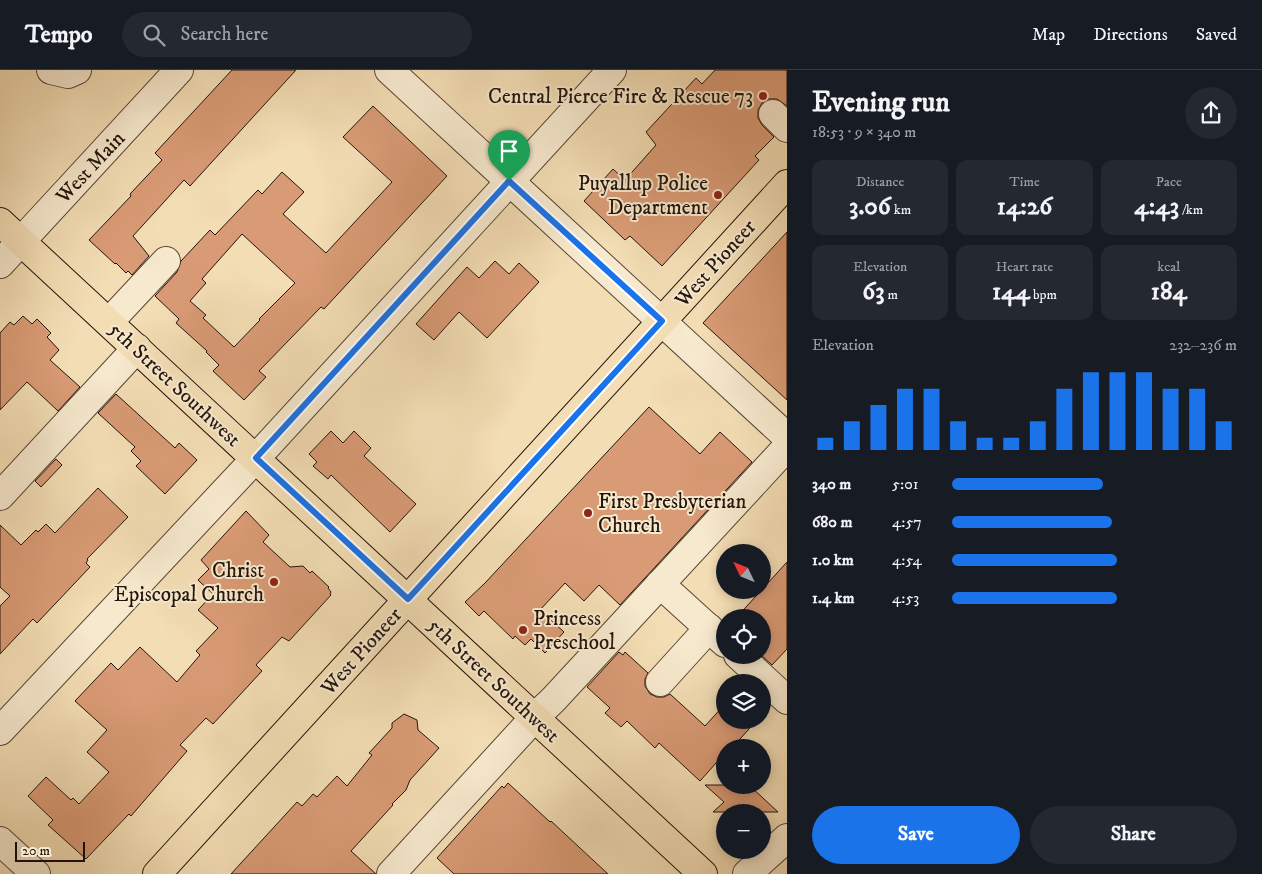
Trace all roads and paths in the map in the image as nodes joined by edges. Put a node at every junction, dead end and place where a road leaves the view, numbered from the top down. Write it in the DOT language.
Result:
graph roads {
  1 [pos="51,70"];
  2 [pos="77,70"];
  3 [pos="179,70"];
  4 [pos="389,70"];
  5 [pos="612,70"];
  6 [pos="509,181"];
  7 [pos="787,184"];
  8 [pos="0,222"];
  9 [pos="21,241"];
  10 [pos="166,260"];
  11 [pos="0,264"];
  12 [pos="662,321"];
  13 [pos="109,322"];
  14 [pos="137,348"];
  15 [pos="787,437"];
  16 [pos="787,447"];
  17 [pos="256,458"];
  18 [pos="0,496"];
  19 [pos="660,584"];
  20 [pos="408,599"];
  21 [pos="716,635"];
  22 [pos="716,637"];
  23 [pos="748,664"];
  24 [pos="660,682"];
  25 [pos="787,700"];
  26 [pos="535,717"];
  27 [pos="0,731"];
  28 [pos="787,838"];
  29 [pos="0,842"];
  30 [pos="36,874"];
  31 [pos="157,874"];
  32 [pos="391,874"];
  33 [pos="703,874"];
  34 [pos="747,874"];
  1 -- 2 [label="street"];
  3 -- 9 [label="street, West Main"];
  4 -- 6 [label="street"];
  5 -- 6 [label="street"];
  6 -- 12 [label="street"];
  6 -- 17 [label="street"];
  7 -- 12 [label="main road, West Pioneer"];
  8 -- 9 [label="main road, 5th Street Southwest"];
  9 -- 11 [label="street, West Main"];
  9 -- 13 [label="main road, 5th Street Southwest"];
  10 -- 13 [label="street"];
  12 -- 15 [label="street"];
  12 -- 20 [label="main road, West Pioneer"];
  13 -- 14 [label="main road, 5th Street Southwest"];
  14 -- 17 [label="main road, 5th Street Southwest"];
  14 -- 18 [label="street"];
  16 -- 19 [label="street"];
  17 -- 20 [label="main road, 5th Street Southwest"];
  17 -- 27 [label="street"];
  19 -- 21 [label="street"];
  19 -- 26 [label="street"];
  20 -- 26 [label="main road, 5th Street Southwest"];
  20 -- 31 [label="main road, West Pioneer"];
  22 -- 24 [label="street"];
  23 -- 25 [label="street"];
  26 -- 32 [label="street"];
  26 -- 33 [label="main road, 5th Street Southwest"];
  28 -- 34 [label="street"];
  29 -- 30 [label="street"];
}
